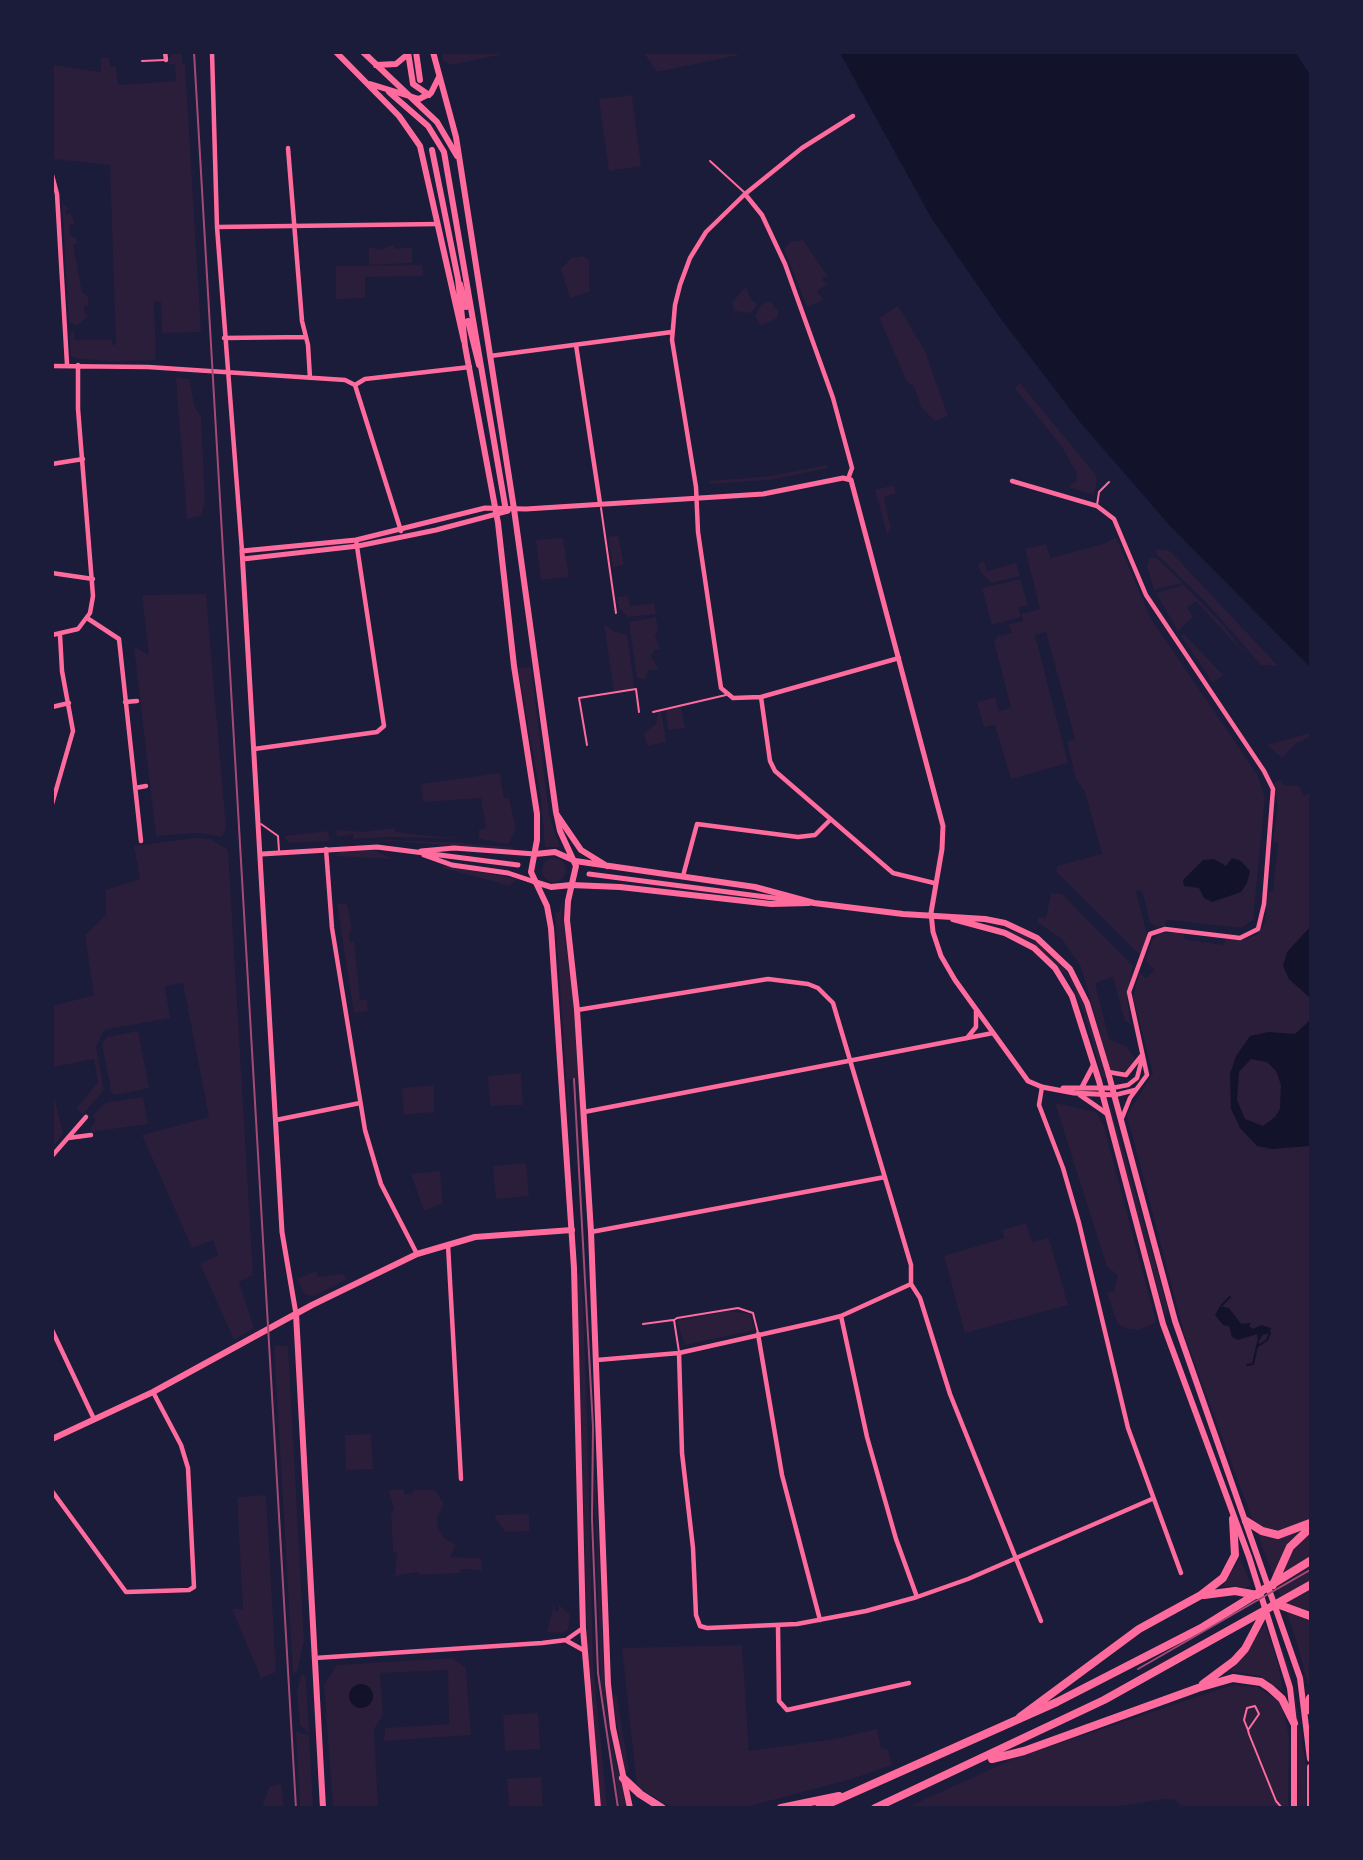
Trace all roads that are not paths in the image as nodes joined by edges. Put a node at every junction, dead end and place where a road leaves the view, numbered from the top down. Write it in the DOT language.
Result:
graph roads {
  1 [pos="165,52"];
  2 [pos="212,52"];
  3 [pos="336,52"];
  4 [pos="363,52"];
  5 [pos="411,53"];
  6 [pos="433,53"];
  7 [pos="166,60"];
  8 [pos="142,61"];
  9 [pos="376,65"];
  10 [pos="440,75"];
  11 [pos="420,80"];
  12 [pos="365,81"];
  13 [pos="388,92"];
  14 [pos="429,95"];
  15 [pos="412,99"];
  16 [pos="853,116"];
  17 [pos="288,148"];
  18 [pos="432,150"];
  19 [pos="458,158"];
  20 [pos="710,160"];
  21 [pos="52,175"];
  22 [pos="745,194"];
  23 [pos="438,223"];
  24 [pos="217,227"];
  25 [pos="295,227"];
  26 [pos="458,279"];
  27 [pos="672,332"];
  28 [pos="306,337"];
  29 [pos="224,338"];
  30 [pos="576,345"];
  31 [pos="466,346"];
  32 [pos="480,356"];
  33 [pos="489,356"];
  34 [pos="67,364"];
  35 [pos="78,365"];
  36 [pos="52,366"];
  37 [pos="470,367"];
  38 [pos="480,368"];
  39 [pos="226,375"];
  40 [pos="310,378"];
  41 [pos="355,384"];
  42 [pos="83,459"];
  43 [pos="52,464"];
  44 [pos="848,479"];
  45 [pos="1012,481"];
  46 [pos="1109,482"];
  47 [pos="695,497"];
  48 [pos="600,503"];
  49 [pos="1097,506"];
  50 [pos="505,509"];
  51 [pos="514,509"];
  52 [pos="496,510"];
  53 [pos="401,530"];
  54 [pos="403,538"];
  55 [pos="357,543"];
  56 [pos="242,551"];
  57 [pos="243,559"];
  58 [pos="52,573"];
  59 [pos="93,579"];
  60 [pos="617,614"];
  61 [pos="87,618"];
  62 [pos="52,635"];
  63 [pos="60,635"];
  64 [pos="900,658"];
  65 [pos="727,695"];
  66 [pos="761,696"];
  67 [pos="137,701"];
  68 [pos="125,702"];
  69 [pos="69,704"];
  70 [pos="52,707"];
  71 [pos="639,712"];
  72 [pos="653,712"];
  73 [pos="587,745"];
  74 [pos="254,749"];
  75 [pos="146,786"];
  76 [pos="135,788"];
  77 [pos="52,804"];
  78 [pos="556,812"];
  79 [pos="830,820"];
  80 [pos="258,823"];
  81 [pos="141,841"];
  82 [pos="326,849"];
  83 [pos="280,852"];
  84 [pos="418,852"];
  85 [pos="262,854"];
  86 [pos="535,854"];
  87 [pos="575,861"];
  88 [pos="519,865"];
  89 [pos="612,868"];
  90 [pos="589,874"];
  91 [pos="683,878"];
  92 [pos="535,882"];
  93 [pos="934,883"];
  94 [pos="571,885"];
  95 [pos="814,903"];
  96 [pos="948,918"];
  97 [pos="577,1010"];
  98 [pos="976,1010"];
  99 [pos="993,1033"];
  100 [pos="966,1038"];
  101 [pos="1142,1055"];
  102 [pos="851,1061"];
  103 [pos="1094,1064"];
  104 [pos="1108,1072"];
  105 [pos="1042,1087"];
  106 [pos="1082,1087"];
  107 [pos="1100,1088"];
  108 [pos="1053,1089"];
  109 [pos="1135,1090"];
  110 [pos="1114,1092"];
  111 [pos="1074,1093"];
  112 [pos="1102,1096"];
  113 [pos="360,1103"];
  114 [pos="584,1112"];
  115 [pos="1106,1113"];
  116 [pos="86,1117"];
  117 [pos="275,1119"];
  118 [pos="1121,1121"];
  119 [pos="91,1135"];
  120 [pos="67,1139"];
  121 [pos="52,1156"];
  122 [pos="886,1177"];
  123 [pos="572,1230"];
  124 [pos="591,1232"];
  125 [pos="448,1244"];
  126 [pos="417,1254"];
  127 [pos="911,1284"];
  128 [pos="296,1314"];
  129 [pos="841,1316"];
  130 [pos="674,1320"];
  131 [pos="643,1324"];
  132 [pos="52,1330"];
  133 [pos="758,1334"];
  134 [pos="679,1353"];
  135 [pos="597,1360"];
  136 [pos="153,1392"];
  137 [pos="94,1419"];
  138 [pos="52,1439"];
  139 [pos="461,1479"];
  140 [pos="52,1491"];
  141 [pos="1152,1499"];
  142 [pos="1233,1519"];
  143 [pos="1246,1521"];
  144 [pos="1311,1526"];
  145 [pos="1017,1558"];
  146 [pos="1311,1561"];
  147 [pos="1181,1573"];
  148 [pos="1311,1585"];
  149 [pos="1271,1590"];
  150 [pos="1201,1595"];
  151 [pos="917,1597"];
  152 [pos="1269,1600"];
  153 [pos="1265,1609"];
  154 [pos="1311,1616"];
  155 [pos="820,1620"];
  156 [pos="1041,1620"];
  157 [pos="778,1626"];
  158 [pos="583,1628"];
  159 [pos="566,1640"];
  160 [pos="584,1651"];
  161 [pos="314,1658"];
  162 [pos="909,1683"];
  163 [pos="1198,1688"];
  164 [pos="1311,1698"];
  165 [pos="1306,1711"];
  166 [pos="1294,1723"];
  167 [pos="1009,1726"];
  168 [pos="1248,1730"];
  169 [pos="1311,1759"];
  170 [pos="975,1763"];
  171 [pos="1311,1767"];
  172 [pos="623,1778"];
  173 [pos="859,1792"];
  174 [pos="323,1808"];
  175 [pos="598,1808"];
  176 [pos="629,1808"];
  177 [pos="662,1808"];
  178 [pos="781,1808"];
  179 [pos="819,1808"];
  180 [pos="875,1808"];
  181 [pos="1282,1808"];
  182 [pos="1294,1808"];
  183 [pos="1310,1808"];
  1 -- 7 [label="street"];
  2 -- 24 [label="street"];
  3 -- 12 [label="main road"];
  4 -- 9 [label="main road"];
  5 -- 9 [label="main road"];
  5 -- 11 [label="main road"];
  5 -- 14 [label="main road"];
  6 -- 10 [label="main road"];
  7 -- 8 [label="lane"];
  9 -- 15 [label="main road"];
  10 -- 14 [label="main road"];
  10 -- 19 [label="main road"];
  12 -- 13 [label="main road"];
  12 -- 23 [label="main road"];
  13 -- 15 [label="main road"];
  13 -- 32 [label="main road"];
  14 -- 15 [label="main road"];
  15 -- 19 [label="main road"];
  16 -- 22 [label="street"];
  17 -- 25 [label="street"];
  18 -- 26 [label="main road"];
  19 -- 33 [label="main road"];
  20 -- 22 [label="lane"];
  21 -- 34 [label="street"];
  22 -- 27 [label="street"];
  22 -- 44 [label="street"];
  23 -- 25 [label="street"];
  23 -- 31 [label="main road"];
  24 -- 25 [label="street"];
  24 -- 29 [label="street"];
  25 -- 28 [label="street"];
  26 -- 31 [label="main road"];
  26 -- 38 [label="main road"];
  27 -- 30 [label="street"];
  27 -- 47 [label="street"];
  28 -- 29 [label="street"];
  28 -- 40 [label="street"];
  29 -- 39 [label="street"];
  30 -- 33 [label="street"];
  30 -- 48 [label="street"];
  31 -- 37 [label="main road"];
  32 -- 33 [label="main road"];
  32 -- 38 [label="main road"];
  33 -- 51 [label="main road"];
  34 -- 35 [label="street"];
  34 -- 36 [label="street"];
  35 -- 39 [label="street"];
  35 -- 42 [label="street"];
  37 -- 41 [label="street"];
  37 -- 52 [label="main road"];
  38 -- 50 [label="main road"];
  39 -- 40 [label="street"];
  39 -- 56 [label="street"];
  40 -- 41 [label="street"];
  41 -- 53 [label="street"];
  42 -- 43 [label="street"];
  42 -- 59 [label="street"];
  44 -- 47 [label="street"];
  44 -- 64 [label="street"];
  45 -- 49 [label="street"];
  46 -- 49 [label="lane"];
  47 -- 48 [label="street"];
  47 -- 65 [label="street"];
  48 -- 51 [label="street"];
  48 -- 60 [label="lane"];
  49 -- 101 [label="street"];
  50 -- 51 [label="street"];
  50 -- 52 [label="street"];
  51 -- 78 [label="main road"];
  52 -- 53 [label="street"];
  52 -- 54 [label="street"];
  52 -- 86 [label="main road"];
  53 -- 54 [label="street"];
  53 -- 55 [label="street"];
  54 -- 55 [label="street"];
  55 -- 56 [label="street"];
  55 -- 57 [label="street"];
  55 -- 74 [label="street"];
  56 -- 57 [label="street"];
  57 -- 74 [label="street"];
  58 -- 59 [label="street"];
  59 -- 61 [label="street"];
  61 -- 63 [label="street"];
  61 -- 68 [label="street"];
  62 -- 63 [label="street"];
  63 -- 69 [label="street"];
  64 -- 66 [label="street"];
  64 -- 93 [label="street"];
  65 -- 66 [label="street"];
  65 -- 72 [label="lane"];
  66 -- 79 [label="street"];
  67 -- 68 [label="street"];
  68 -- 76 [label="street"];
  69 -- 70 [label="street"];
  69 -- 77 [label="street"];
  71 -- 73 [label="lane"];
  74 -- 80 [label="street"];
  75 -- 76 [label="street"];
  76 -- 81 [label="street"];
  78 -- 87 [label="main road"];
  78 -- 89 [label="main road"];
  79 -- 91 [label="street"];
  79 -- 93 [label="street"];
  80 -- 83 [label="lane"];
  80 -- 85 [label="street"];
  82 -- 83 [label="street"];
  82 -- 84 [label="street"];
  82 -- 113 [label="street"];
  83 -- 85 [label="street"];
  84 -- 86 [label="street"];
  84 -- 88 [label="street"];
  84 -- 92 [label="street"];
  85 -- 117 [label="street"];
  86 -- 87 [label="main road"];
  86 -- 92 [label="main road"];
  87 -- 89 [label="main road"];
  87 -- 94 [label="main road"];
  89 -- 91 [label="main road"];
  90 -- 95 [label="street"];
  91 -- 95 [label="main road"];
  92 -- 94 [label="main road"];
  92 -- 123 [label="main road"];
  93 -- 98 [label="street"];
  94 -- 95 [label="main road"];
  94 -- 97 [label="main road"];
  95 -- 96 [label="main road"];
  96 -- 103 [label="main road"];
  96 -- 104 [label="main road"];
  97 -- 102 [label="street"];
  97 -- 114 [label="main road"];
  98 -- 99 [label="street"];
  98 -- 100 [label="street"];
  99 -- 100 [label="street"];
  99 -- 105 [label="street"];
  100 -- 102 [label="street"];
  101 -- 104 [label="street"];
  101 -- 109 [label="street"];
  101 -- 110 [label="street"];
  102 -- 114 [label="street"];
  102 -- 122 [label="street"];
  103 -- 106 [label="street"];
  103 -- 107 [label="main road"];
  104 -- 110 [label="main road"];
  105 -- 108 [label="street"];
  105 -- 141 [label="street"];
  106 -- 107 [label="street"];
  106 -- 108 [label="street"];
  107 -- 110 [label="street"];
  107 -- 112 [label="main road"];
  108 -- 111 [label="street"];
  109 -- 110 [label="street"];
  109 -- 118 [label="street"];
  110 -- 112 [label="street"];
  110 -- 118 [label="main road"];
  111 -- 112 [label="street"];
  111 -- 115 [label="street"];
  112 -- 115 [label="main road"];
  113 -- 117 [label="street"];
  113 -- 126 [label="street"];
  114 -- 124 [label="main road"];
  115 -- 142 [label="main road"];
  116 -- 120 [label="street"];
  117 -- 128 [label="street"];
  118 -- 143 [label="main road"];
  119 -- 120 [label="street"];
  120 -- 121 [label="street"];
  122 -- 124 [label="street"];
  122 -- 127 [label="street"];
  123 -- 125 [label="main road"];
  123 -- 158 [label="main road"];
  124 -- 135 [label="main road"];
  125 -- 126 [label="main road"];
  125 -- 139 [label="street"];
  126 -- 128 [label="main road"];
  127 -- 129 [label="street"];
  127 -- 145 [label="street"];
  128 -- 136 [label="main road"];
  128 -- 161 [label="main road"];
  129 -- 133 [label="street"];
  129 -- 151 [label="street"];
  130 -- 131 [label="lane"];
  130 -- 133 [label="lane"];
  130 -- 134 [label="lane"];
  132 -- 137 [label="street"];
  133 -- 134 [label="street"];
  133 -- 155 [label="street"];
  134 -- 135 [label="street"];
  134 -- 157 [label="street"];
  135 -- 172 [label="main road"];
  136 -- 137 [label="main road"];
  136 -- 140 [label="street"];
  137 -- 138 [label="main road"];
  141 -- 145 [label="street"];
  141 -- 147 [label="street"];
  142 -- 150 [label="highway"];
  142 -- 152 [label="main road"];
  143 -- 144 [label="highway"];
  143 -- 149 [label="main road"];
  144 -- 149 [label="highway"];
  145 -- 151 [label="street"];
  145 -- 156 [label="street"];
  146 -- 167 [label="highway"];
  148 -- 170 [label="highway"];
  149 -- 152 [label="main road"];
  150 -- 152 [label="highway"];
  150 -- 167 [label="highway"];
  151 -- 155 [label="street"];
  152 -- 153 [label="main road"];
  152 -- 154 [label="highway"];
  152 -- 165 [label="main road"];
  153 -- 163 [label="highway"];
  153 -- 166 [label="main road"];
  155 -- 157 [label="street"];
  157 -- 162 [label="street"];
  158 -- 159 [label="street"];
  158 -- 160 [label="main road"];
  159 -- 160 [label="street"];
  159 -- 161 [label="street"];
  160 -- 175 [label="main road"];
  161 -- 174 [label="main road"];
  163 -- 166 [label="highway"];
  163 -- 170 [label="highway"];
  164 -- 165 [label="highway"];
  165 -- 169 [label="main road"];
  166 -- 182 [label="main road"];
  167 -- 173 [label="highway"];
  168 -- 168 [label="lane"];
  168 -- 181 [label="lane"];
  170 -- 180 [label="highway"];
  171 -- 183 [label="main road"];
  172 -- 176 [label="main road"];
  172 -- 177 [label="highway"];
  173 -- 178 [label="highway"];
  173 -- 179 [label="highway"];
}
